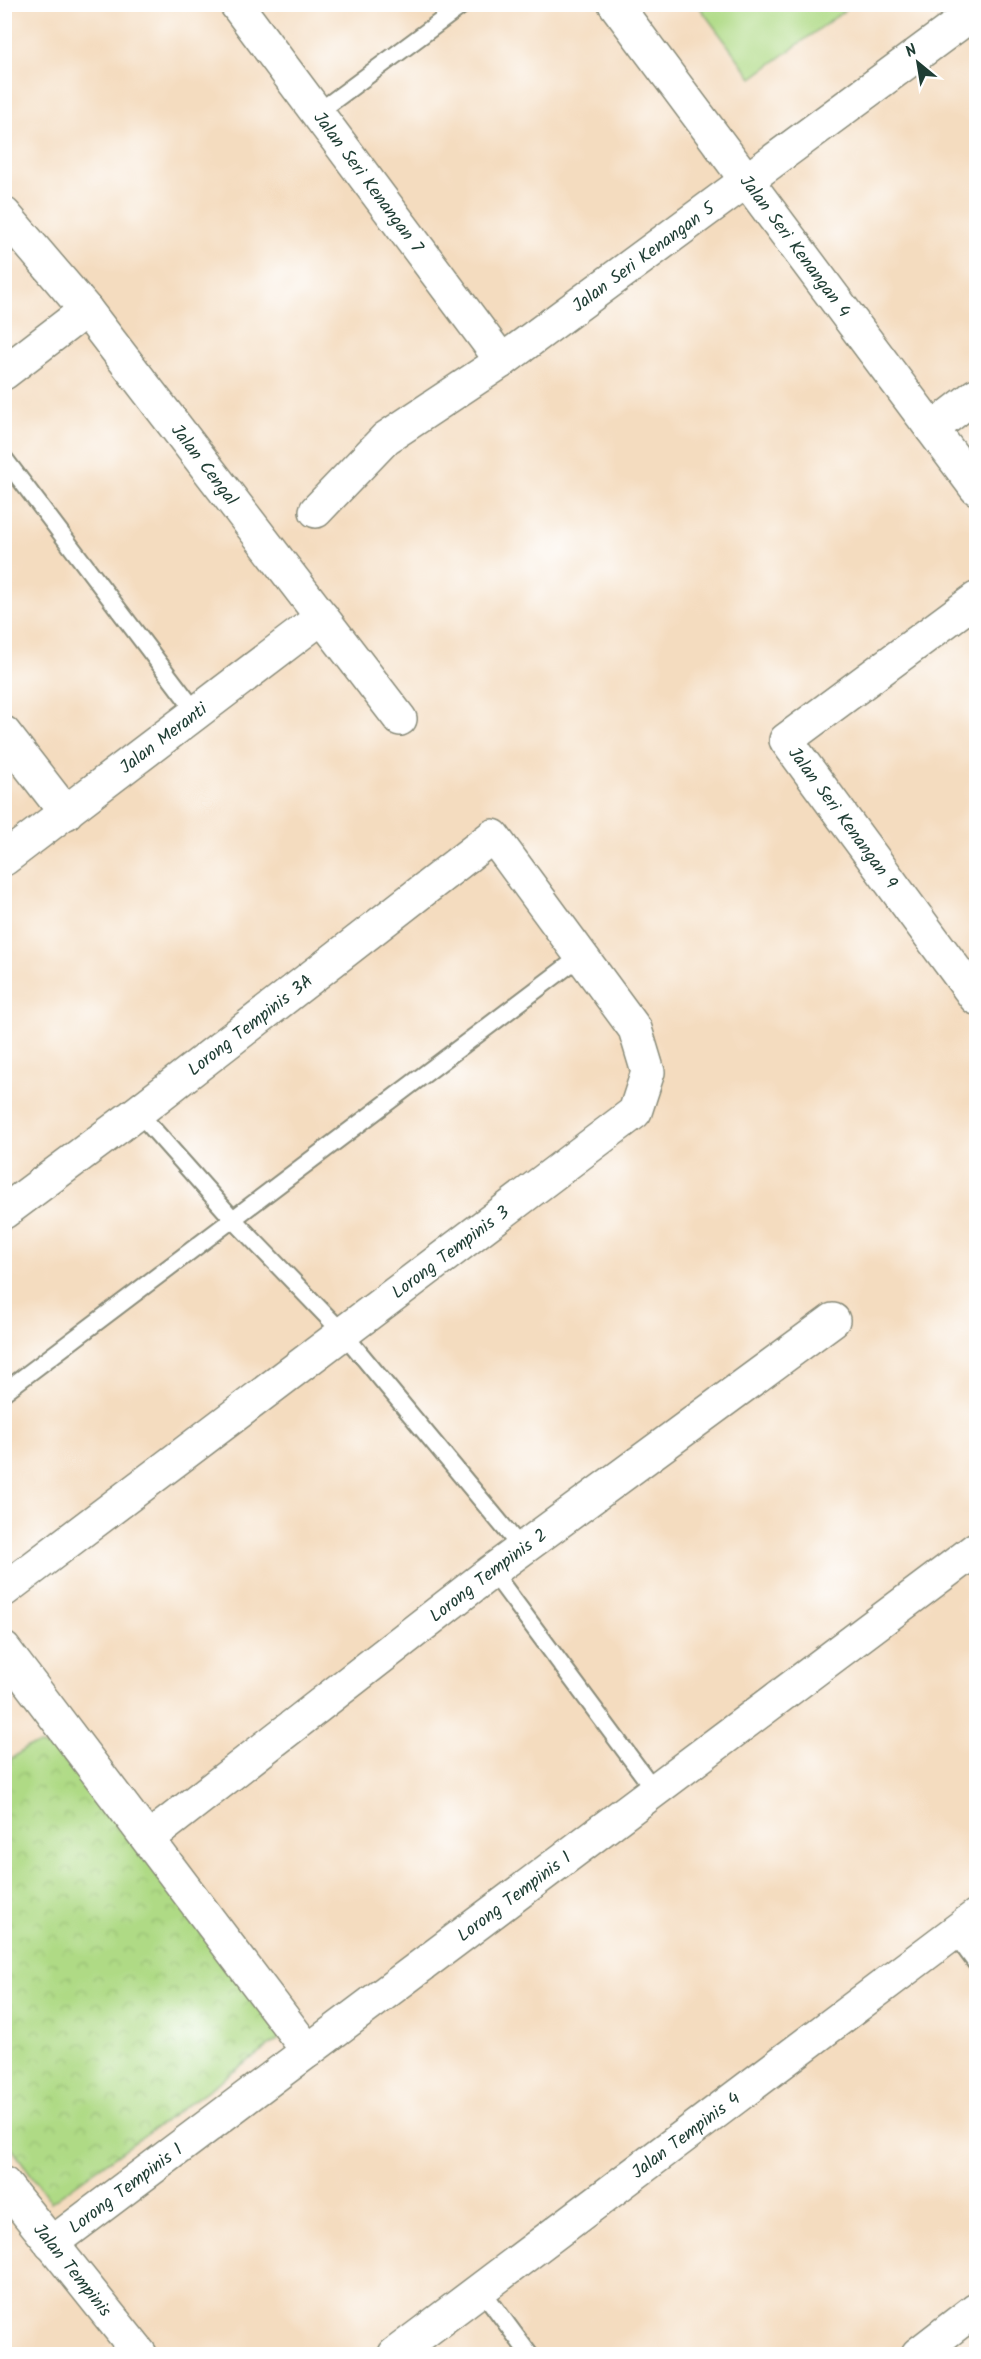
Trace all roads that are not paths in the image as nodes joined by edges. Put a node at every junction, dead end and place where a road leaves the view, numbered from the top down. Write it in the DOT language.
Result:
graph roads {
  1 [pos="236,4"];
  2 [pos="464,4"];
  3 [pos="615,4"];
  4 [pos="976,11"];
  5 [pos="317,113"];
  6 [pos="749,181"];
  7 [pos="4,214"];
  8 [pos="86,310"];
  9 [pos="502,361"];
  10 [pos="4,373"];
  11 [pos="976,396"];
  12 [pos="932,429"];
  13 [pos="4,458"];
  14 [pos="976,488"];
  15 [pos="316,511"];
  16 [pos="976,599"];
  17 [pos="322,617"];
  18 [pos="196,712"];
  19 [pos="400,719"];
  20 [pos="4,733"];
  21 [pos="66,813"];
  22 [pos="493,836"];
  23 [pos="4,859"];
  24 [pos="581,956"];
  25 [pos="976,998"];
  26 [pos="138,1112"];
  27 [pos="4,1212"];
  28 [pos="232,1218"];
  29 [pos="833,1320"];
  30 [pos="343,1333"];
  31 [pos="4,1392"];
  32 [pos="522,1549"];
  33 [pos="976,1549"];
  34 [pos="492,1571"];
  35 [pos="4,1590"];
  36 [pos="4,1649"];
  37 [pos="655,1791"];
  38 [pos="148,1838"];
  39 [pos="965,1925"];
  40 [pos="976,1963"];
  41 [pos="308,2051"];
  42 [pos="4,2184"];
  43 [pos="51,2244"];
  44 [pos="481,2289"];
  45 [pos="976,2309"];
  46 [pos="140,2355"];
  47 [pos="395,2355"];
  48 [pos="529,2355"];
  49 [pos="918,2355"];
  1 -- 5 [label="street, Jalan Seri Kenangan 7"];
  2 -- 5 [label="lane"];
  3 -- 6 [label="street, Jalan Seri Kenangan 4"];
  4 -- 6 [label="street, Jalan Seri Kenangan 5"];
  5 -- 9 [label="street, Jalan Seri Kenangan 7"];
  6 -- 9 [label="street, Jalan Seri Kenangan 5"];
  6 -- 12 [label="street, Jalan Seri Kenangan 4"];
  7 -- 8 [label="street, Jalan Cengal"];
  8 -- 10 [label="street"];
  8 -- 17 [label="street, Jalan Cengal"];
  9 -- 15 [label="street, Jalan Seri Kenangan 5"];
  11 -- 12 [label="street"];
  12 -- 14 [label="street, Jalan Seri Kenangan 4"];
  13 -- 18 [label="lane"];
  16 -- 25 [label="street, Jalan Seri Kenangan 9"];
  17 -- 18 [label="street, Jalan Meranti"];
  17 -- 19 [label="street, Jalan Cengal"];
  18 -- 21 [label="street, Jalan Meranti"];
  20 -- 21 [label="street"];
  21 -- 23 [label="street, Jalan Meranti"];
  22 -- 24 [label="street, Lorong Tempinis 3"];
  22 -- 26 [label="street, Lorong Tempinis 3A"];
  24 -- 28 [label="lane"];
  24 -- 30 [label="street, Lorong Tempinis 3"];
  26 -- 27 [label="street, Lorong Tempinis 3A"];
  26 -- 28 [label="lane"];
  28 -- 30 [label="lane"];
  28 -- 31 [label="lane"];
  29 -- 32 [label="street, Lorong Tempinis 2"];
  30 -- 32 [label="lane"];
  30 -- 35 [label="street, Lorong Tempinis 3"];
  32 -- 34 [label="street, Lorong Tempinis 2"];
  33 -- 37 [label="street, Lorong Tempinis 1"];
  34 -- 37 [label="lane"];
  34 -- 38 [label="street, Lorong Tempinis 2"];
  36 -- 38 [label="street"];
  37 -- 41 [label="street, Lorong Tempinis 1"];
  38 -- 41 [label="street"];
  39 -- 40 [label="lane"];
  39 -- 44 [label="street, Jalan Tempinis 4"];
  41 -- 43 [label="street, Lorong Tempinis 1"];
  42 -- 43 [label="street, Jalan Tempinis"];
  43 -- 46 [label="street, Jalan Tempinis"];
  44 -- 47 [label="street, Jalan Tempinis 4"];
  44 -- 48 [label="lane"];
  45 -- 49 [label="street"];
}
